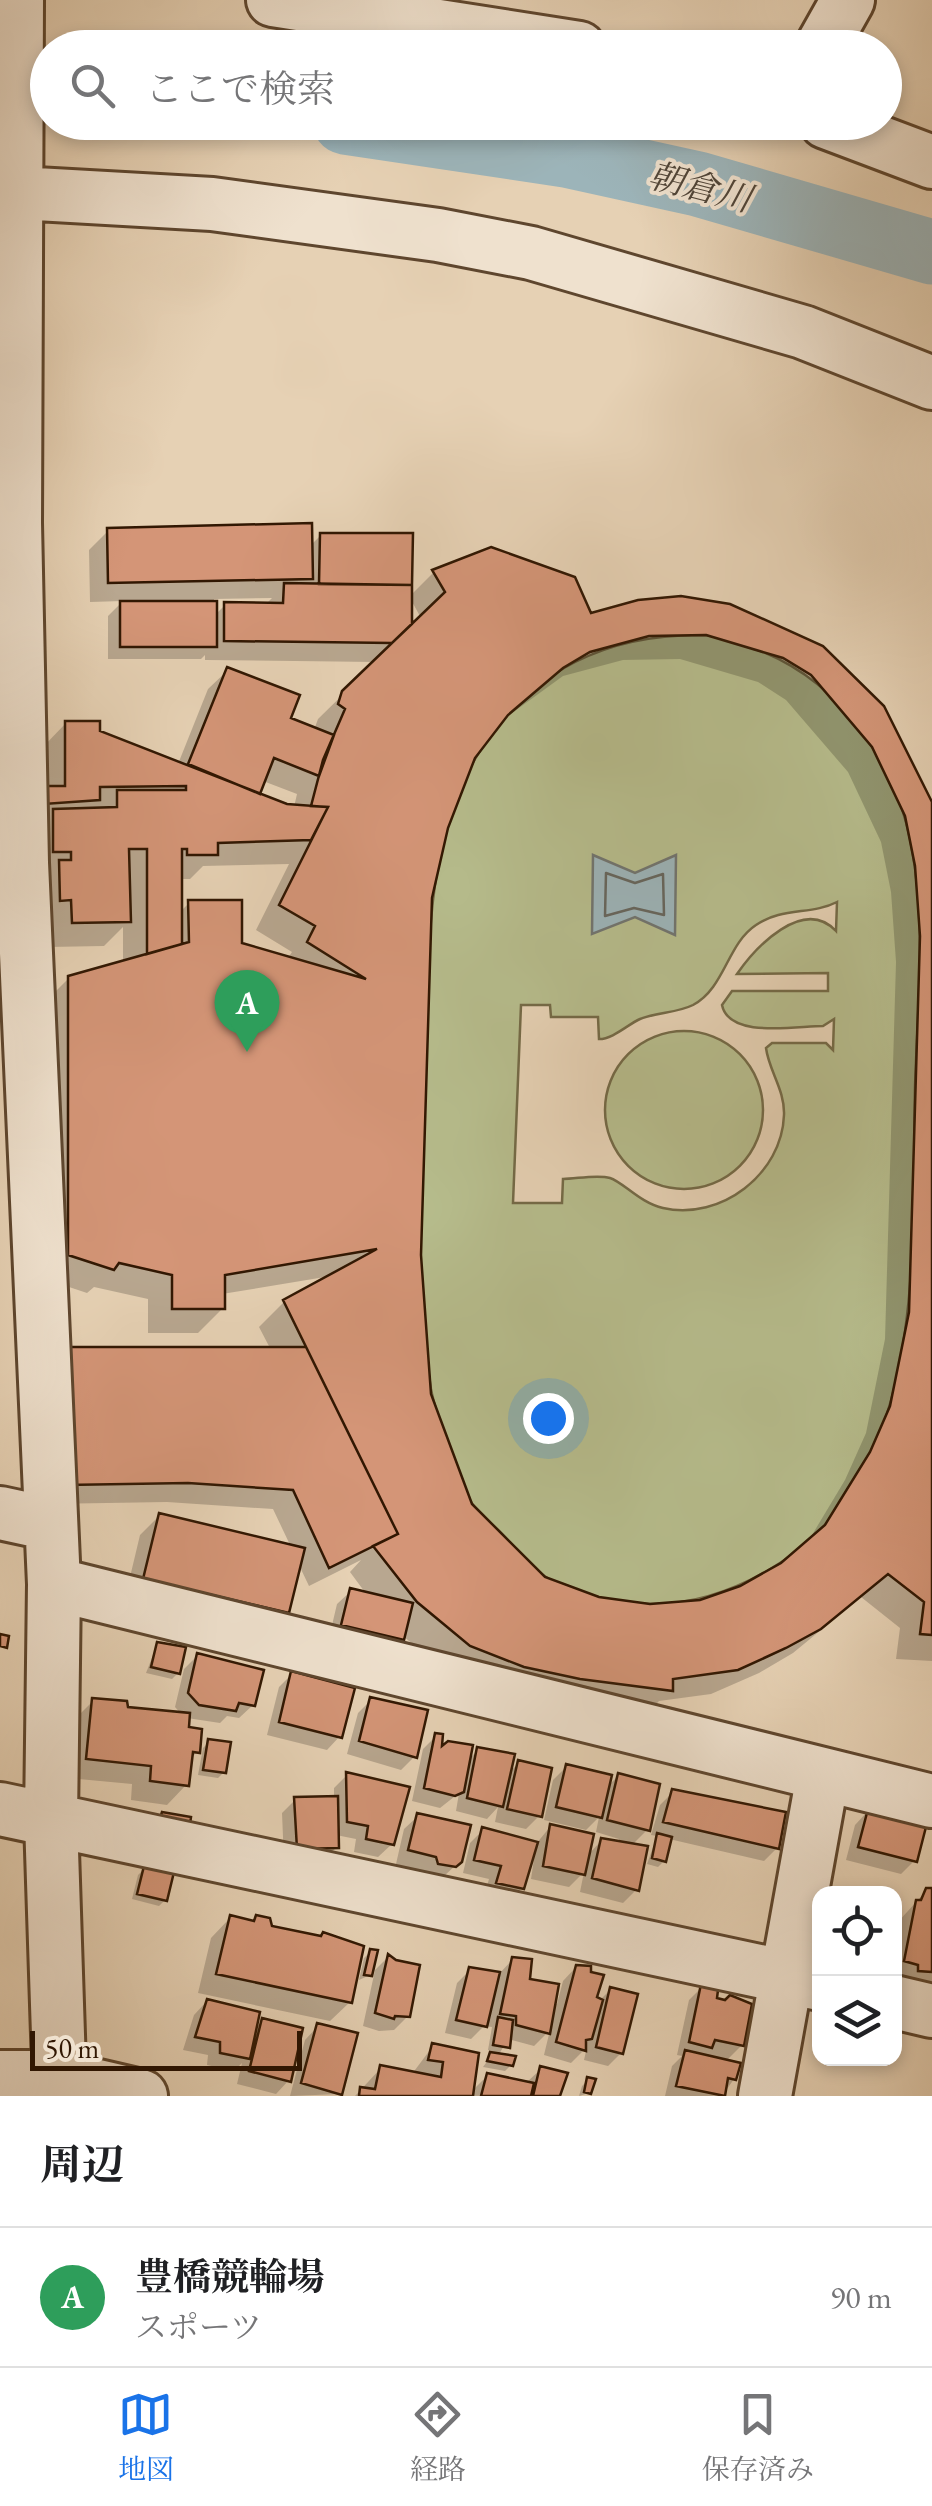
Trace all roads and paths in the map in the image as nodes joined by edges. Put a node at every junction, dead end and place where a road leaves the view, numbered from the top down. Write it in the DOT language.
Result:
graph roads {
  1 [pos="17,0"];
  2 [pos="273,0"];
  3 [pos="848,0"];
  4 [pos="464,30"];
  5 [pos="832,30"];
  6 [pos="874,140"];
  7 [pos="932,162"];
  8 [pos="11,185"];
  9 [pos="932,382"];
  10 [pos="8,523"];
  11 [pos="11,861"];
  12 [pos="19,1228"];
  13 [pos="0,1513"];
  14 [pos="52,1524"];
  15 [pos="54,1584"];
  16 [pos="823,1775"];
  17 [pos="932,1802"];
  18 [pos="0,1809"];
  19 [pos="52,1820"];
  20 [pos="802,1980"];
  21 [pos="902,2004"];
  22 [pos="932,2011"];
  23 [pos="0,2077"];
  24 [pos="60,2087"];
  25 [pos="141,2096"];
  26 [pos="764,2096"];
  1 -- 8 [label="street"];
  2 -- 4 [label="street"];
  3 -- 5 [label="street"];
  6 -- 7 [label="street"];
  8 -- 9 [label="street"];
  8 -- 10 [label="street"];
  10 -- 11 [label="street"];
  11 -- 12 [label="street"];
  12 -- 14 [label="street"];
  13 -- 14 [label="street"];
  14 -- 15 [label="street"];
  15 -- 16 [label="street"];
  15 -- 19 [label="street"];
  16 -- 17 [label="street"];
  16 -- 20 [label="street"];
  18 -- 19 [label="street"];
  19 -- 20 [label="street"];
  19 -- 24 [label="street"];
  20 -- 26 [label="street"];
  21 -- 22 [label="street"];
  23 -- 24 [label="street"];
  24 -- 25 [label="street"];
}
